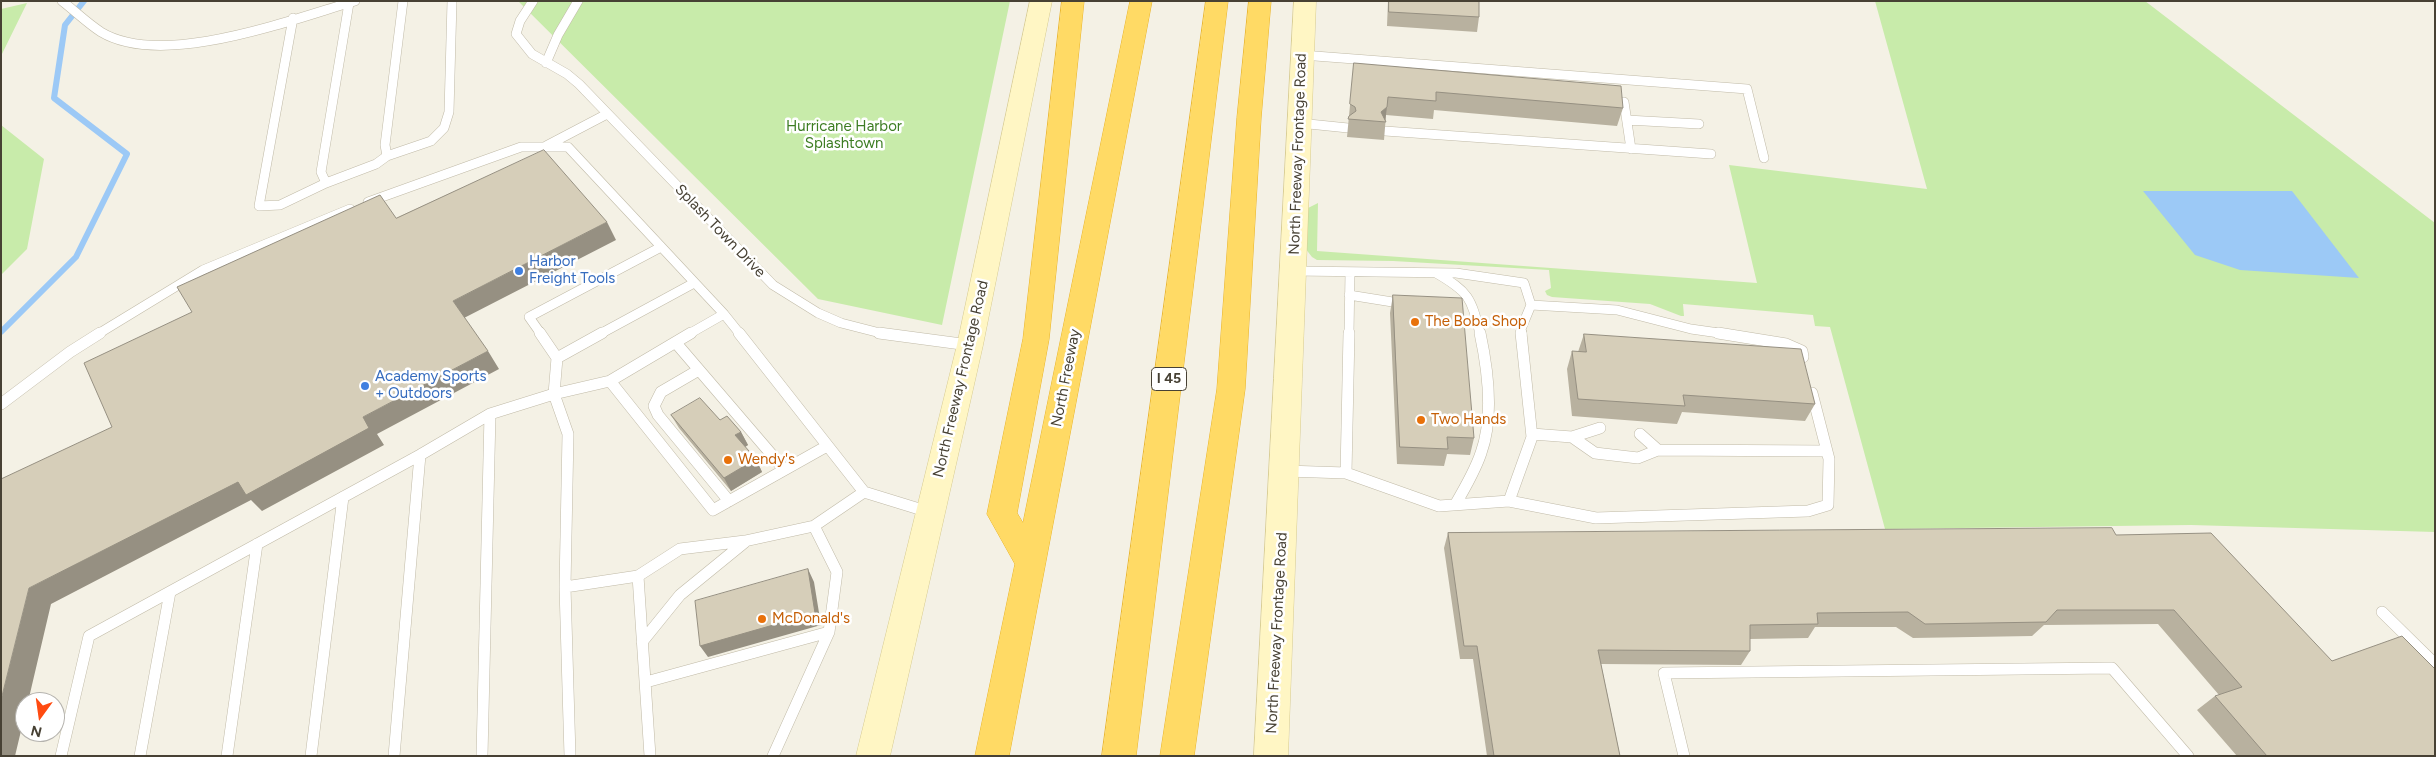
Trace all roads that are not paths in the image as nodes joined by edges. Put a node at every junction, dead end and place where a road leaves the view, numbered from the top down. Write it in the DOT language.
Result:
graph roads {
  1 [pos="62,1"];
  2 [pos="403,1"];
  3 [pos="452,1"];
  4 [pos="534,1"];
  5 [pos="578,1"];
  6 [pos="1041,1"];
  7 [pos="1073,1"];
  8 [pos="1141,1"];
  9 [pos="1217,1"];
  10 [pos="1260,1"];
  11 [pos="1305,1"];
  12 [pos="352,2"];
  13 [pos="293,18"];
  14 [pos="1302,56"];
  15 [pos="546,63"];
  16 [pos="1624,102"];
  17 [pos="607,114"];
  18 [pos="1627,120"];
  19 [pos="1299,124"];
  20 [pos="1699,124"];
  21 [pos="1348,128"];
  22 [pos="1384,131"];
  23 [pos="545,147"];
  24 [pos="1631,149"];
  25 [pos="1711,154"];
  26 [pos="387,156"];
  27 [pos="1764,158"];
  28 [pos="326,183"];
  29 [pos="661,247"];
  30 [pos="1293,272"];
  31 [pos="1350,272"];
  32 [pos="1435,273"];
  33 [pos="694,283"];
  34 [pos="1349,295"];
  35 [pos="1531,304"];
  36 [pos="1418,305"];
  37 [pos="724,314"];
  38 [pos="676,343"];
  39 [pos="970,345"];
  40 [pos="557,358"];
  41 [pos="698,371"];
  42 [pos="610,381"];
  43 [pos="554,394"];
  44 [pos="1,404"];
  45 [pos="490,414"];
  46 [pos="1600,428"];
  47 [pos="1532,434"];
  48 [pos="1640,434"];
  49 [pos="1572,437"];
  50 [pos="827,446"];
  51 [pos="1658,450"];
  52 [pos="1827,451"];
  53 [pos="420,455"];
  54 [pos="784,469"];
  55 [pos="1284,471"];
  56 [pos="1346,473"];
  57 [pos="864,492"];
  58 [pos="343,497"];
  59 [pos="729,501"];
  60 [pos="1509,501"];
  61 [pos="1455,504"];
  62 [pos="930,512"];
  63 [pos="814,526"];
  64 [pos="746,541"];
  65 [pos="257,544"];
  66 [pos="1030,563"];
  67 [pos="638,576"];
  68 [pos="565,587"];
  69 [pos="170,592"];
  70 [pos="2382,612"];
  71 [pos="829,632"];
  72 [pos="642,642"];
  73 [pos="2435,664"];
  74 [pos="646,682"];
  75 [pos="61,756"];
  76 [pos="140,756"];
  77 [pos="227,756"];
  78 [pos="311,756"];
  79 [pos="394,756"];
  80 [pos="482,756"];
  81 [pos="570,756"];
  82 [pos="650,756"];
  83 [pos="773,756"];
  84 [pos="873,756"];
  85 [pos="992,756"];
  86 [pos="1119,756"];
  87 [pos="1177,756"];
  88 [pos="1271,756"];
  89 [pos="1684,756"];
  90 [pos="2188,756"];
  1 -- 13 [label="lane"];
  2 -- 26 [label="lane"];
  3 -- 26 [label="lane"];
  4 -- 15 [label="lane, Splash Town Drive"];
  5 -- 15 [label="lane"];
  6 -- 39 [label="main road, North Freeway Frontage Road"];
  7 -- 66 [label="highway"];
  8 -- 66 [label="highway, North Freeway"];
  9 -- 86 [label="highway, I 45"];
  10 -- 87 [label="highway"];
  11 -- 14 [label="main road, North Freeway Frontage Road"];
  12 -- 13 [label="lane"];
  12 -- 28 [label="lane"];
  13 -- 28 [label="lane"];
  14 -- 19 [label="main road, North Freeway Frontage Road"];
  14 -- 27 [label="lane"];
  15 -- 17 [label="lane, Splash Town Drive"];
  16 -- 18 [label="lane"];
  17 -- 23 [label="lane"];
  17 -- 39 [label="lane, Splash Town Drive"];
  18 -- 20 [label="lane"];
  18 -- 24 [label="lane"];
  19 -- 21 [label="lane"];
  19 -- 30 [label="main road, North Freeway Frontage Road"];
  22 -- 24 [label="lane"];
  23 -- 29 [label="lane"];
  23 -- 44 [label="lane"];
  24 -- 25 [label="lane"];
  26 -- 28 [label="lane"];
  29 -- 33 [label="lane"];
  29 -- 40 [label="lane"];
  30 -- 31 [label="lane"];
  30 -- 55 [label="main road, North Freeway Frontage Road"];
  31 -- 32 [label="lane"];
  31 -- 34 [label="lane"];
  32 -- 35 [label="lane"];
  32 -- 61 [label="lane"];
  33 -- 37 [label="lane"];
  33 -- 40 [label="lane"];
  34 -- 36 [label="lane"];
  34 -- 56 [label="lane"];
  35 -- 47 [label="lane"];
  35 -- 52 [label="lane"];
  37 -- 38 [label="lane"];
  37 -- 50 [label="lane"];
  38 -- 41 [label="lane"];
  38 -- 42 [label="lane"];
  39 -- 62 [label="main road, North Freeway Frontage Road"];
  40 -- 43 [label="lane"];
  41 -- 54 [label="lane"];
  41 -- 59 [label="lane"];
  42 -- 43 [label="lane"];
  42 -- 59 [label="lane"];
  43 -- 45 [label="lane"];
  43 -- 68 [label="lane"];
  45 -- 53 [label="lane"];
  45 -- 80 [label="lane"];
  46 -- 49 [label="lane"];
  47 -- 49 [label="lane"];
  47 -- 60 [label="lane"];
  48 -- 51 [label="lane"];
  49 -- 51 [label="lane"];
  50 -- 54 [label="lane"];
  50 -- 57 [label="lane"];
  51 -- 52 [label="lane"];
  52 -- 60 [label="lane"];
  53 -- 58 [label="lane"];
  53 -- 79 [label="lane"];
  54 -- 59 [label="lane"];
  55 -- 56 [label="lane"];
  55 -- 88 [label="main road, North Freeway Frontage Road"];
  56 -- 61 [label="lane"];
  57 -- 62 [label="lane"];
  57 -- 63 [label="lane"];
  58 -- 65 [label="lane"];
  58 -- 78 [label="lane"];
  60 -- 61 [label="lane"];
  62 -- 84 [label="main road, North Freeway Frontage Road"];
  63 -- 64 [label="lane"];
  63 -- 71 [label="lane"];
  64 -- 67 [label="lane"];
  64 -- 72 [label="lane"];
  65 -- 69 [label="lane"];
  65 -- 77 [label="lane"];
  66 -- 85 [label="highway, North Freeway"];
  67 -- 68 [label="lane"];
  67 -- 72 [label="lane"];
  68 -- 81 [label="lane"];
  69 -- 75 [label="lane"];
  69 -- 76 [label="lane"];
  70 -- 73 [label="lane"];
  71 -- 74 [label="lane"];
  71 -- 83 [label="lane"];
  72 -- 74 [label="lane"];
  74 -- 82 [label="lane"];
  89 -- 90 [label="lane"];
}
